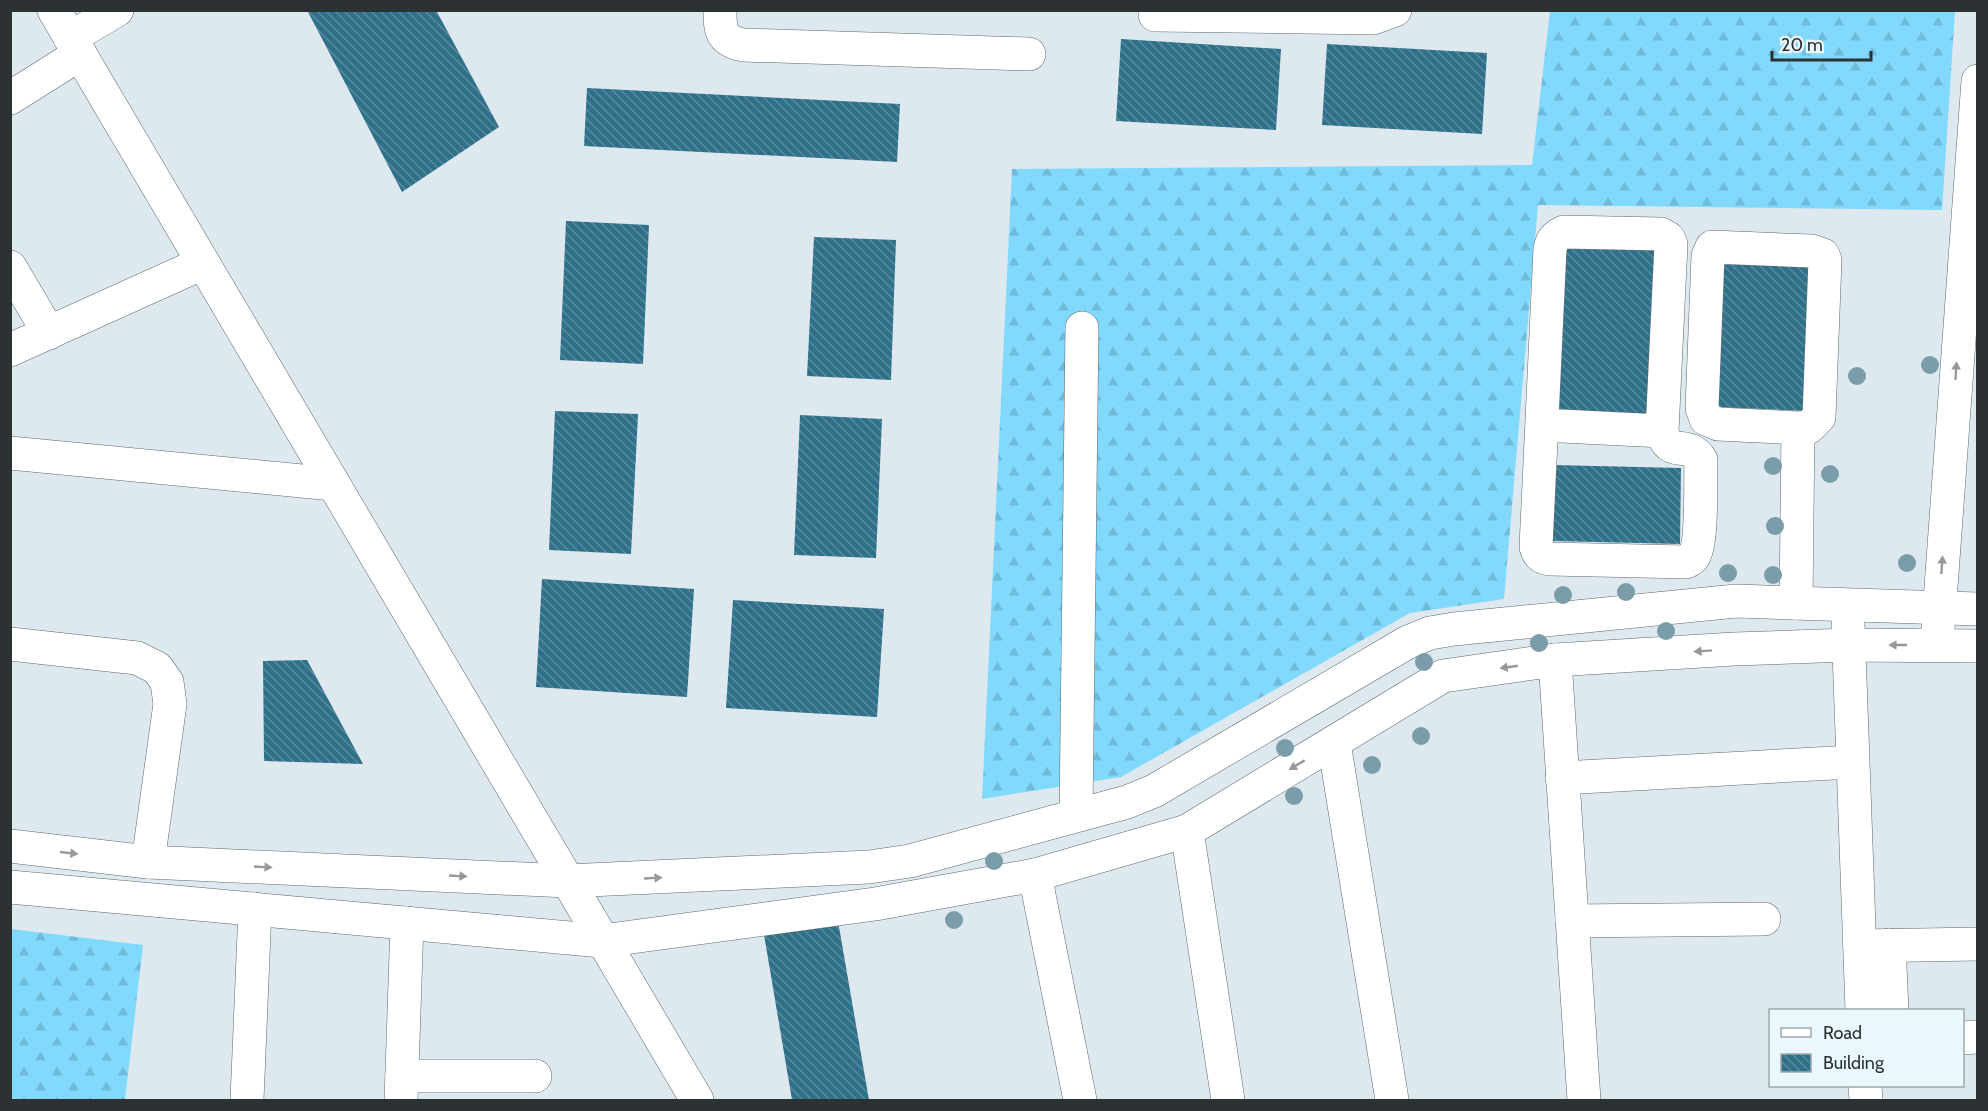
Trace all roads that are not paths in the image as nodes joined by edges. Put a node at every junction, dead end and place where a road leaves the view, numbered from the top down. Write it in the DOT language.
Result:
graph roads {
  1 [pos="117,10"];
  2 [pos="720,10"];
  3 [pos="1395,10"];
  4 [pos="1155,15"];
  5 [pos="68,34"];
  6 [pos="1029,54"];
  7 [pos="1977,81"];
  8 [pos="10,98"];
  9 [pos="203,263"];
  10 [pos="10,267"];
  11 [pos="1082,328"];
  12 [pos="49,333"];
  13 [pos="10,350"];
  14 [pos="1542,425"];
  15 [pos="1798,428"];
  16 [pos="1662,431"];
  17 [pos="10,453"];
  18 [pos="333,484"];
  19 [pos="1686,562"];
  20 [pos="1796,603"];
  21 [pos="1847,605"];
  22 [pos="1686,606"];
  23 [pos="1939,608"];
  24 [pos="1977,609"];
  25 [pos="1976,638"];
  26 [pos="10,644"];
  27 [pos="1848,645"];
  28 [pos="1937,645"];
  29 [pos="1555,660"];
  30 [pos="1334,742"];
  31 [pos="1852,762"];
  32 [pos="1562,778"];
  33 [pos="1076,816"];
  34 [pos="1187,831"];
  35 [pos="10,846"];
  36 [pos="148,862"];
  37 [pos="1035,875"];
  38 [pos="567,881"];
  39 [pos="10,887"];
  40 [pos="255,909"];
  41 [pos="1764,919"];
  42 [pos="1572,921"];
  43 [pos="407,923"];
  44 [pos="602,941"];
  45 [pos="1977,944"];
  46 [pos="1875,946"];
  47 [pos="1862,1009"];
  48 [pos="1891,1009"];
  49 [pos="535,1076"];
  50 [pos="402,1088"];
  51 [pos="247,1101"];
  52 [pos="697,1101"];
  53 [pos="1080,1101"];
  54 [pos="1228,1101"];
  55 [pos="1392,1101"];
  56 [pos="1584,1101"];
  1 -- 5 [label="street"];
  2 -- 6 [label="street"];
  3 -- 4 [label="street"];
  5 -- 8 [label="street"];
  5 -- 9 [label="street"];
  23 -- 7 [label="street, one-way"];
  9 -- 12 [label="street"];
  9 -- 18 [label="street"];
  10 -- 12 [label="street"];
  11 -- 33 [label="street"];
  12 -- 13 [label="street"];
  14 -- 16 [label="street"];
  14 -- 16 [label="street"];
  14 -- 19 [label="street"];
  15 -- 15 [label="street"];
  15 -- 20 [label="street"];
  16 -- 19 [label="street"];
  17 -- 18 [label="street"];
  18 -- 38 [label="street"];
  19 -- 22 [label="street"];
  20 -- 21 [label="street"];
  20 -- 22 [label="street"];
  21 -- 23 [label="street"];
  21 -- 27 [label="street"];
  22 -- 33 [label="street"];
  23 -- 24 [label="street"];
  23 -- 28 [label="street"];
  25 -- 28 [label="street"];
  26 -- 36 [label="street"];
  28 -- 27 [label="street, one-way"];
  27 -- 29 [label="street, one-way"];
  27 -- 31 [label="street"];
  29 -- 30 [label="street, one-way"];
  29 -- 32 [label="street"];
  30 -- 34 [label="street, one-way"];
  30 -- 55 [label="street"];
  31 -- 32 [label="street"];
  31 -- 46 [label="street"];
  32 -- 42 [label="street"];
  38 -- 33 [label="street, one-way"];
  34 -- 37 [label="street"];
  34 -- 54 [label="street"];
  35 -- 36 [label="street, one-way"];
  36 -- 38 [label="street, one-way"];
  37 -- 44 [label="street"];
  37 -- 53 [label="street"];
  38 -- 44 [label="street"];
  39 -- 40 [label="street"];
  40 -- 43 [label="street"];
  40 -- 51 [label="street"];
  41 -- 42 [label="street"];
  42 -- 56 [label="street"];
  43 -- 44 [label="street"];
  43 -- 50 [label="street"];
  44 -- 52 [label="street"];
  45 -- 46 [label="street"];
  46 -- 47 [label="street"];
  46 -- 48 [label="street"];
  49 -- 50 [label="street"];
}
